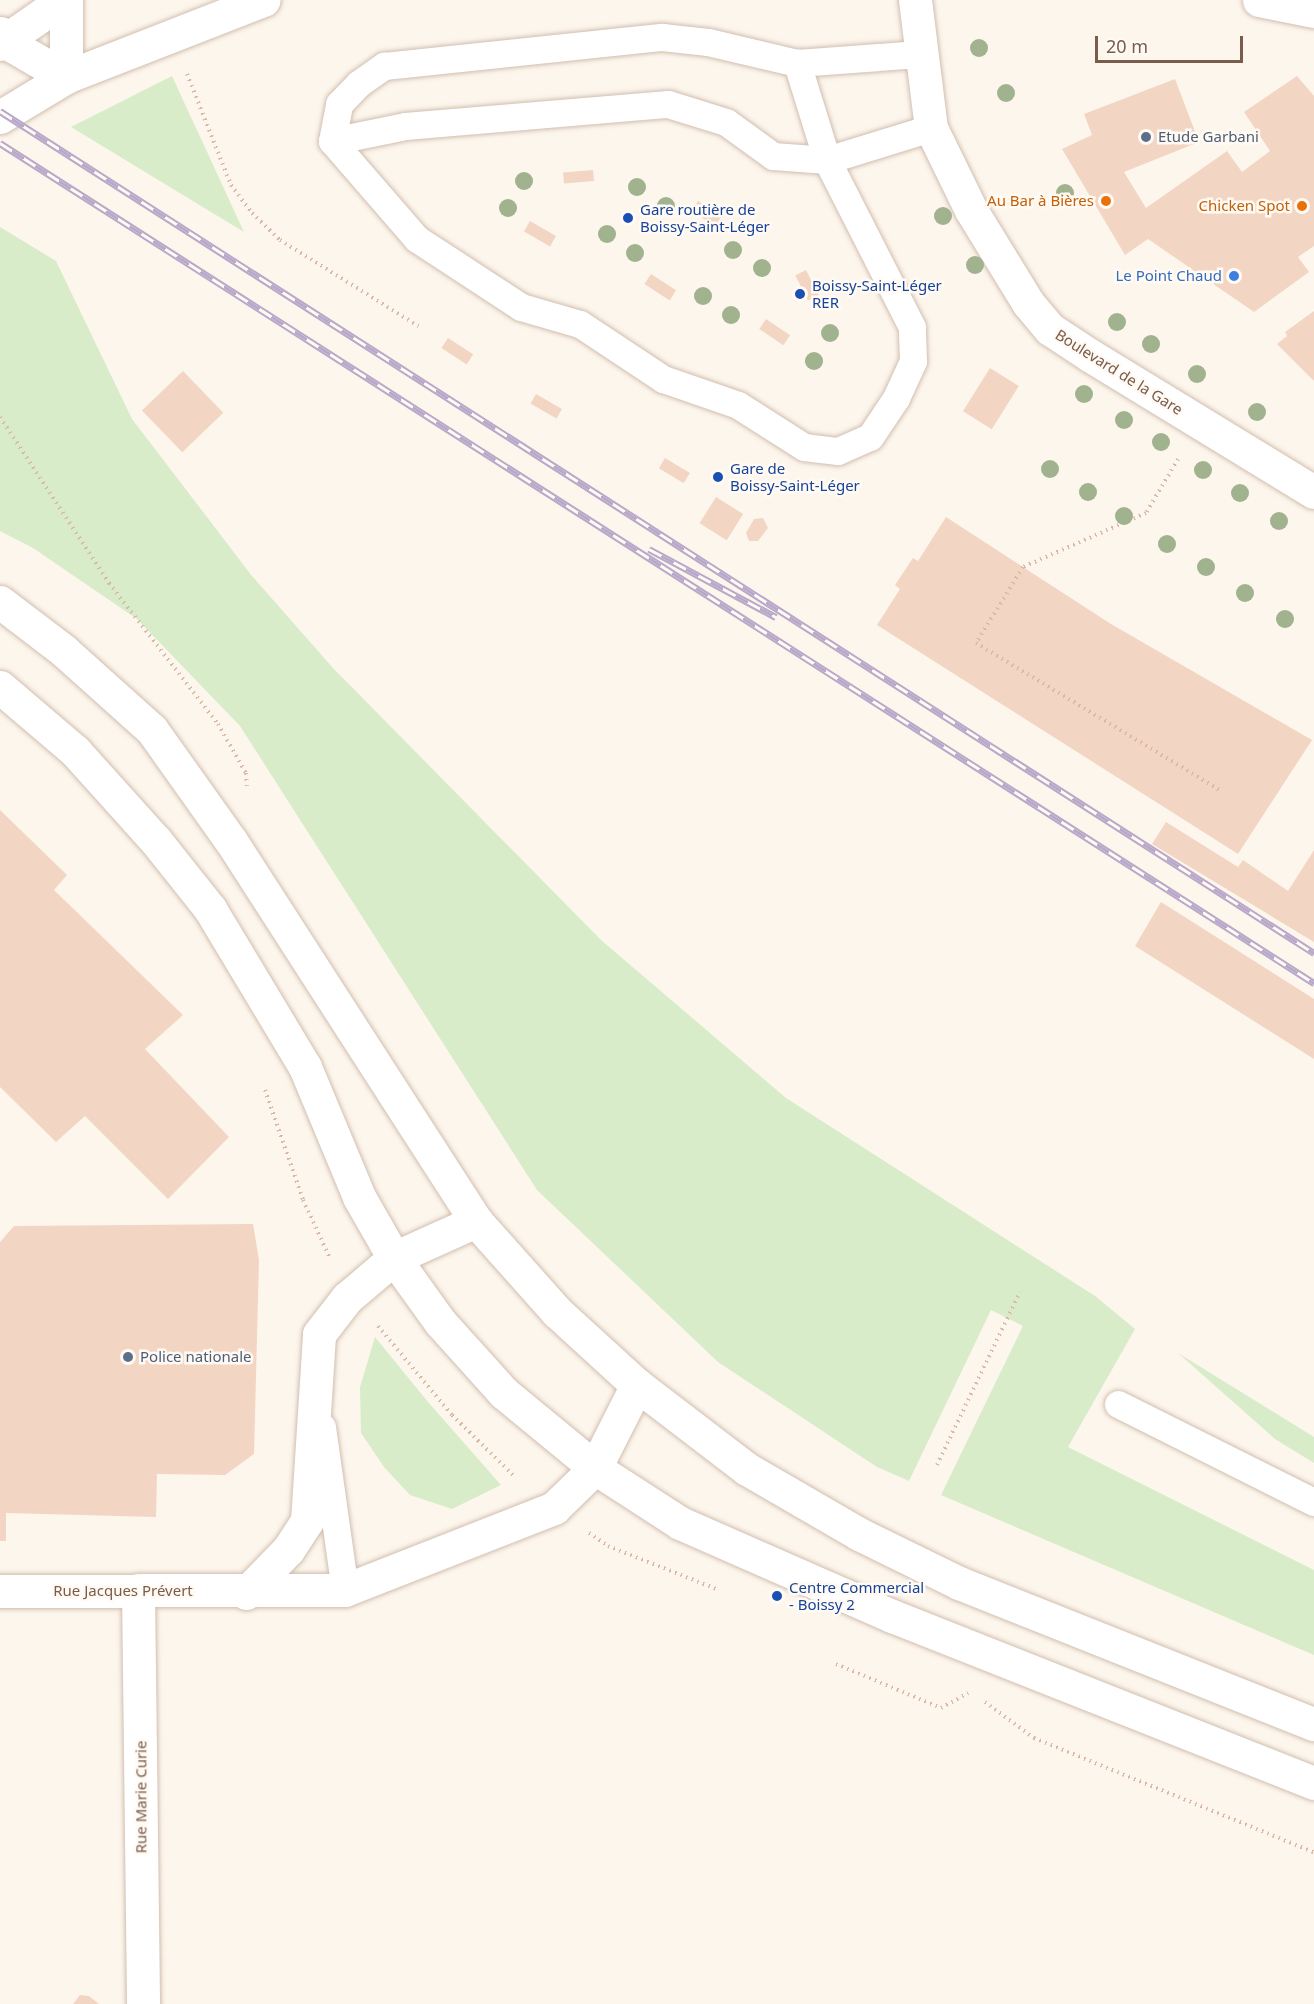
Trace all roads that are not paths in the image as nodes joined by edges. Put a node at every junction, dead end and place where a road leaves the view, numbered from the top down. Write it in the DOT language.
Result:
graph roads {
  1 [pos="65,0"];
  2 [pos="263,0"];
  3 [pos="915,0"];
  4 [pos="1259,0"];
  5 [pos="1314,12"];
  6 [pos="1,39"];
  7 [pos="920,54"];
  8 [pos="797,63"];
  9 [pos="66,77"];
  10 [pos="0,117"];
  11 [pos="931,128"];
  12 [pos="332,141"];
  13 [pos="827,160"];
  14 [pos="1314,492"];
  15 [pos="0,602"];
  16 [pos="0,687"];
  17 [pos="476,1221"];
  18 [pos="394,1258"];
  19 [pos="637,1385"];
  20 [pos="318,1396"];
  21 [pos="1118,1404"];
  22 [pos="595,1468"];
  23 [pos="1314,1502"];
  24 [pos="138,1590"];
  25 [pos="345,1590"];
  26 [pos="0,1591"];
  27 [pos="246,1593"];
  28 [pos="1314,1724"];
  29 [pos="1314,1784"];
  30 [pos="143,2004"];
  1 -- 6 [label="street"];
  1 -- 9 [label="street"];
  2 -- 9 [label="street"];
  3 -- 7 [label="street, Boulevard de la Gare"];
  4 -- 5 [label="street"];
  6 -- 9 [label="street"];
  7 -- 8 [label="lane"];
  7 -- 11 [label="street, Boulevard de la Gare"];
  8 -- 12 [label="lane"];
  8 -- 13 [label="lane"];
  9 -- 10 [label="street"];
  11 -- 13 [label="lane"];
  11 -- 14 [label="street, Boulevard de la Gare"];
  12 -- 13 [label="lane"];
  12 -- 13 [label="lane"];
  15 -- 17 [label="street"];
  16 -- 18 [label="street"];
  17 -- 18 [label="street"];
  17 -- 19 [label="street"];
  18 -- 20 [label="street"];
  18 -- 22 [label="street"];
  19 -- 22 [label="street"];
  19 -- 28 [label="street"];
  20 -- 25 [label="lane"];
  20 -- 27 [label="street"];
  21 -- 23 [label="lane"];
  22 -- 25 [label="street, Rue Jacques Prévert"];
  22 -- 29 [label="street"];
  24 -- 26 [label="street, Rue Jacques Prévert"];
  24 -- 27 [label="street, Rue Jacques Prévert"];
  24 -- 30 [label="street, Rue Marie Curie"];
  25 -- 27 [label="street, Rue Jacques Prévert"];
}
